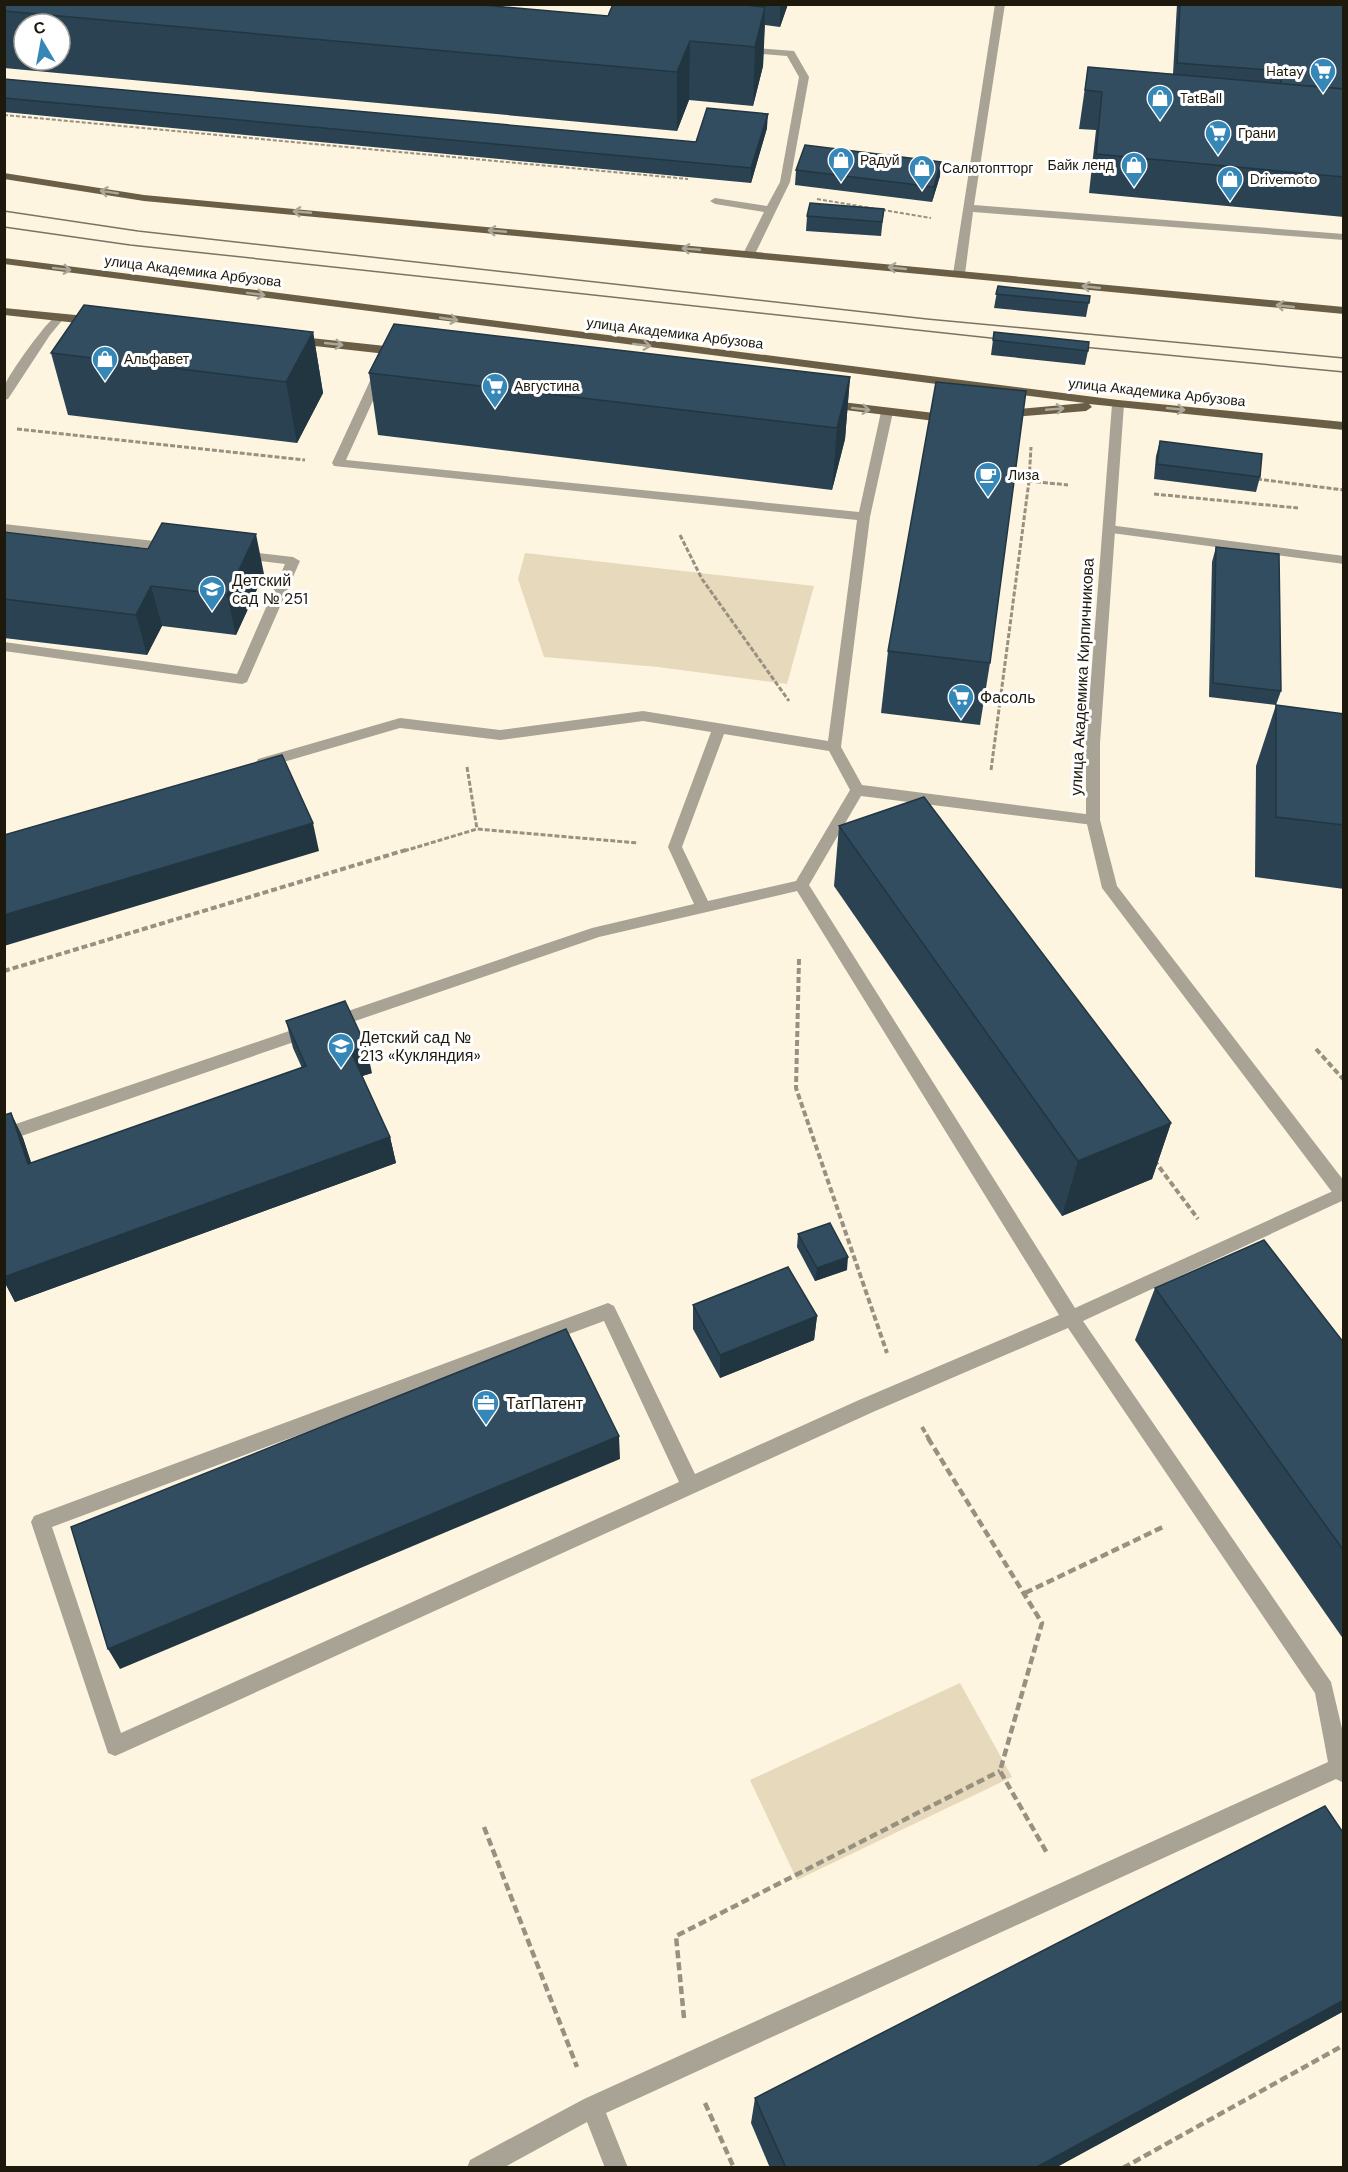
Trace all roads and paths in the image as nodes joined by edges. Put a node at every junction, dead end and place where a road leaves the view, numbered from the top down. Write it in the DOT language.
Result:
graph roads {
  1 [pos="1000,4"];
  2 [pos="730,49"];
  3 [pos="4,115"];
  4 [pos="4,176"];
  5 [pos="690,179"];
  6 [pos="780,192"];
  7 [pos="715,201"];
  8 [pos="969,208"];
  9 [pos="771,210"];
  10 [pos="968,224"];
  11 [pos="1344,237"];
  12 [pos="749,254"];
  13 [pos="4,261"];
  14 [pos="959,274"];
  15 [pos="4,311"];
  16 [pos="1344,311"];
  17 [pos="59,317"];
  18 [pos="107,322"];
  19 [pos="285,339"];
  20 [pos="389,350"];
  21 [pos="413,353"];
  22 [pos="4,396"];
  23 [pos="816,403"];
  24 [pos="1118,404"];
  25 [pos="887,412"];
  26 [pos="992,415"];
  27 [pos="969,417"];
  28 [pos="1344,426"];
  29 [pos="16,429"];
  30 [pos="338,464"];
  31 [pos="1257,479"];
  32 [pos="1029,481"];
  33 [pos="1068,485"];
  34 [pos="1344,490"];
  35 [pos="1154,494"];
  36 [pos="661,496"];
  37 [pos="1298,508"];
  38 [pos="864,517"];
  39 [pos="4,528"];
  40 [pos="1109,529"];
  41 [pos="189,549"];
  42 [pos="224,553"];
  43 [pos="1344,560"];
  44 [pos="4,646"];
  45 [pos="720,727"];
  46 [pos="460,731"];
  47 [pos="834,747"];
  48 [pos="253,766"];
  49 [pos="858,790"];
  50 [pos="1093,820"];
  51 [pos="477,829"];
  52 [pos="675,847"];
  53 [pos="801,885"];
  54 [pos="704,907"];
  55 [pos="4,971"];
  56 [pos="1316,1049"];
  57 [pos="1344,1080"];
  58 [pos="4,1135"];
  59 [pos="1343,1194"];
  60 [pos="1071,1318"];
  61 [pos="690,1485"];
  62 [pos="1202,1509"];
  63 [pos="1025,1593"];
  64 [pos="1341,1770"];
  65 [pos="1000,1772"];
  66 [pos="484,1827"];
  67 [pos="1344,2046"];
  68 [pos="688,2064"];
  69 [pos="592,2107"];
  70 [pos="478,2168"];
  71 [pos="617,2168"];
  72 [pos="734,2168"];
  73 [pos="1123,2168"];
  1 -- 8 [label="street"];
  2 -- 6 [label="street"];
  3 -- 5 [label="path"];
  12 -- 4 [label="main road, one-way"];
  6 -- 9 [label="street"];
  6 -- 10 [label="path"];
  7 -- 9 [label="street"];
  8 -- 10 [label="street"];
  8 -- 11 [label="street"];
  9 -- 12 [label="street"];
  10 -- 14 [label="street"];
  14 -- 12 [label="main road, one-way"];
  13 -- 24 [label="main road, улица Академика Арбузова, one-way"];
  16 -- 14 [label="main road, one-way"];
  15 -- 17 [label="main road"];
  17 -- 18 [label="main road"];
  17 -- 22 [label="street"];
  19 -- 20 [label="main road, one-way"];
  20 -- 21 [label="main road"];
  20 -- 30 [label="street"];
  23 -- 25 [label="main road, one-way"];
  26 -- 24 [label="main road, one-way"];
  24 -- 28 [label="main road, улица Академика Арбузова, one-way"];
  24 -- 40 [label="street, улица Академика Кирпичникова"];
  25 -- 27 [label="main road"];
  25 -- 38 [label="street"];
  29 -- 30 [label="path"];
  30 -- 36 [label="street"];
  31 -- 34 [label="path"];
  32 -- 33 [label="path"];
  35 -- 37 [label="path"];
  36 -- 38 [label="street"];
  36 -- 47 [label="path"];
  38 -- 47 [label="street"];
  39 -- 41 [label="street"];
  40 -- 43 [label="street"];
  40 -- 50 [label="street, улица Академика Кирпичникова"];
  42 -- 44 [label="street"];
  45 -- 46 [label="street"];
  45 -- 47 [label="street"];
  45 -- 52 [label="street"];
  46 -- 48 [label="street"];
  46 -- 51 [label="path"];
  47 -- 49 [label="street"];
  49 -- 50 [label="street"];
  49 -- 53 [label="street"];
  50 -- 59 [label="street, улица Академика Кирпичникова"];
  51 -- 52 [label="path"];
  51 -- 55 [label="path"];
  52 -- 54 [label="street"];
  53 -- 54 [label="street"];
  53 -- 60 [label="street"];
  54 -- 58 [label="street"];
  56 -- 57 [label="path"];
  59 -- 60 [label="street"];
  60 -- 61 [label="street"];
  60 -- 62 [label="street"];
  61 -- 61 [label="street"];
  62 -- 63 [label="path"];
  62 -- 64 [label="street"];
  64 -- 68 [label="street"];
  65 -- 68 [label="path"];
  66 -- 69 [label="path"];
  67 -- 73 [label="path"];
  68 -- 69 [label="street"];
  68 -- 72 [label="path"];
  69 -- 70 [label="street"];
  69 -- 71 [label="street"];
}
